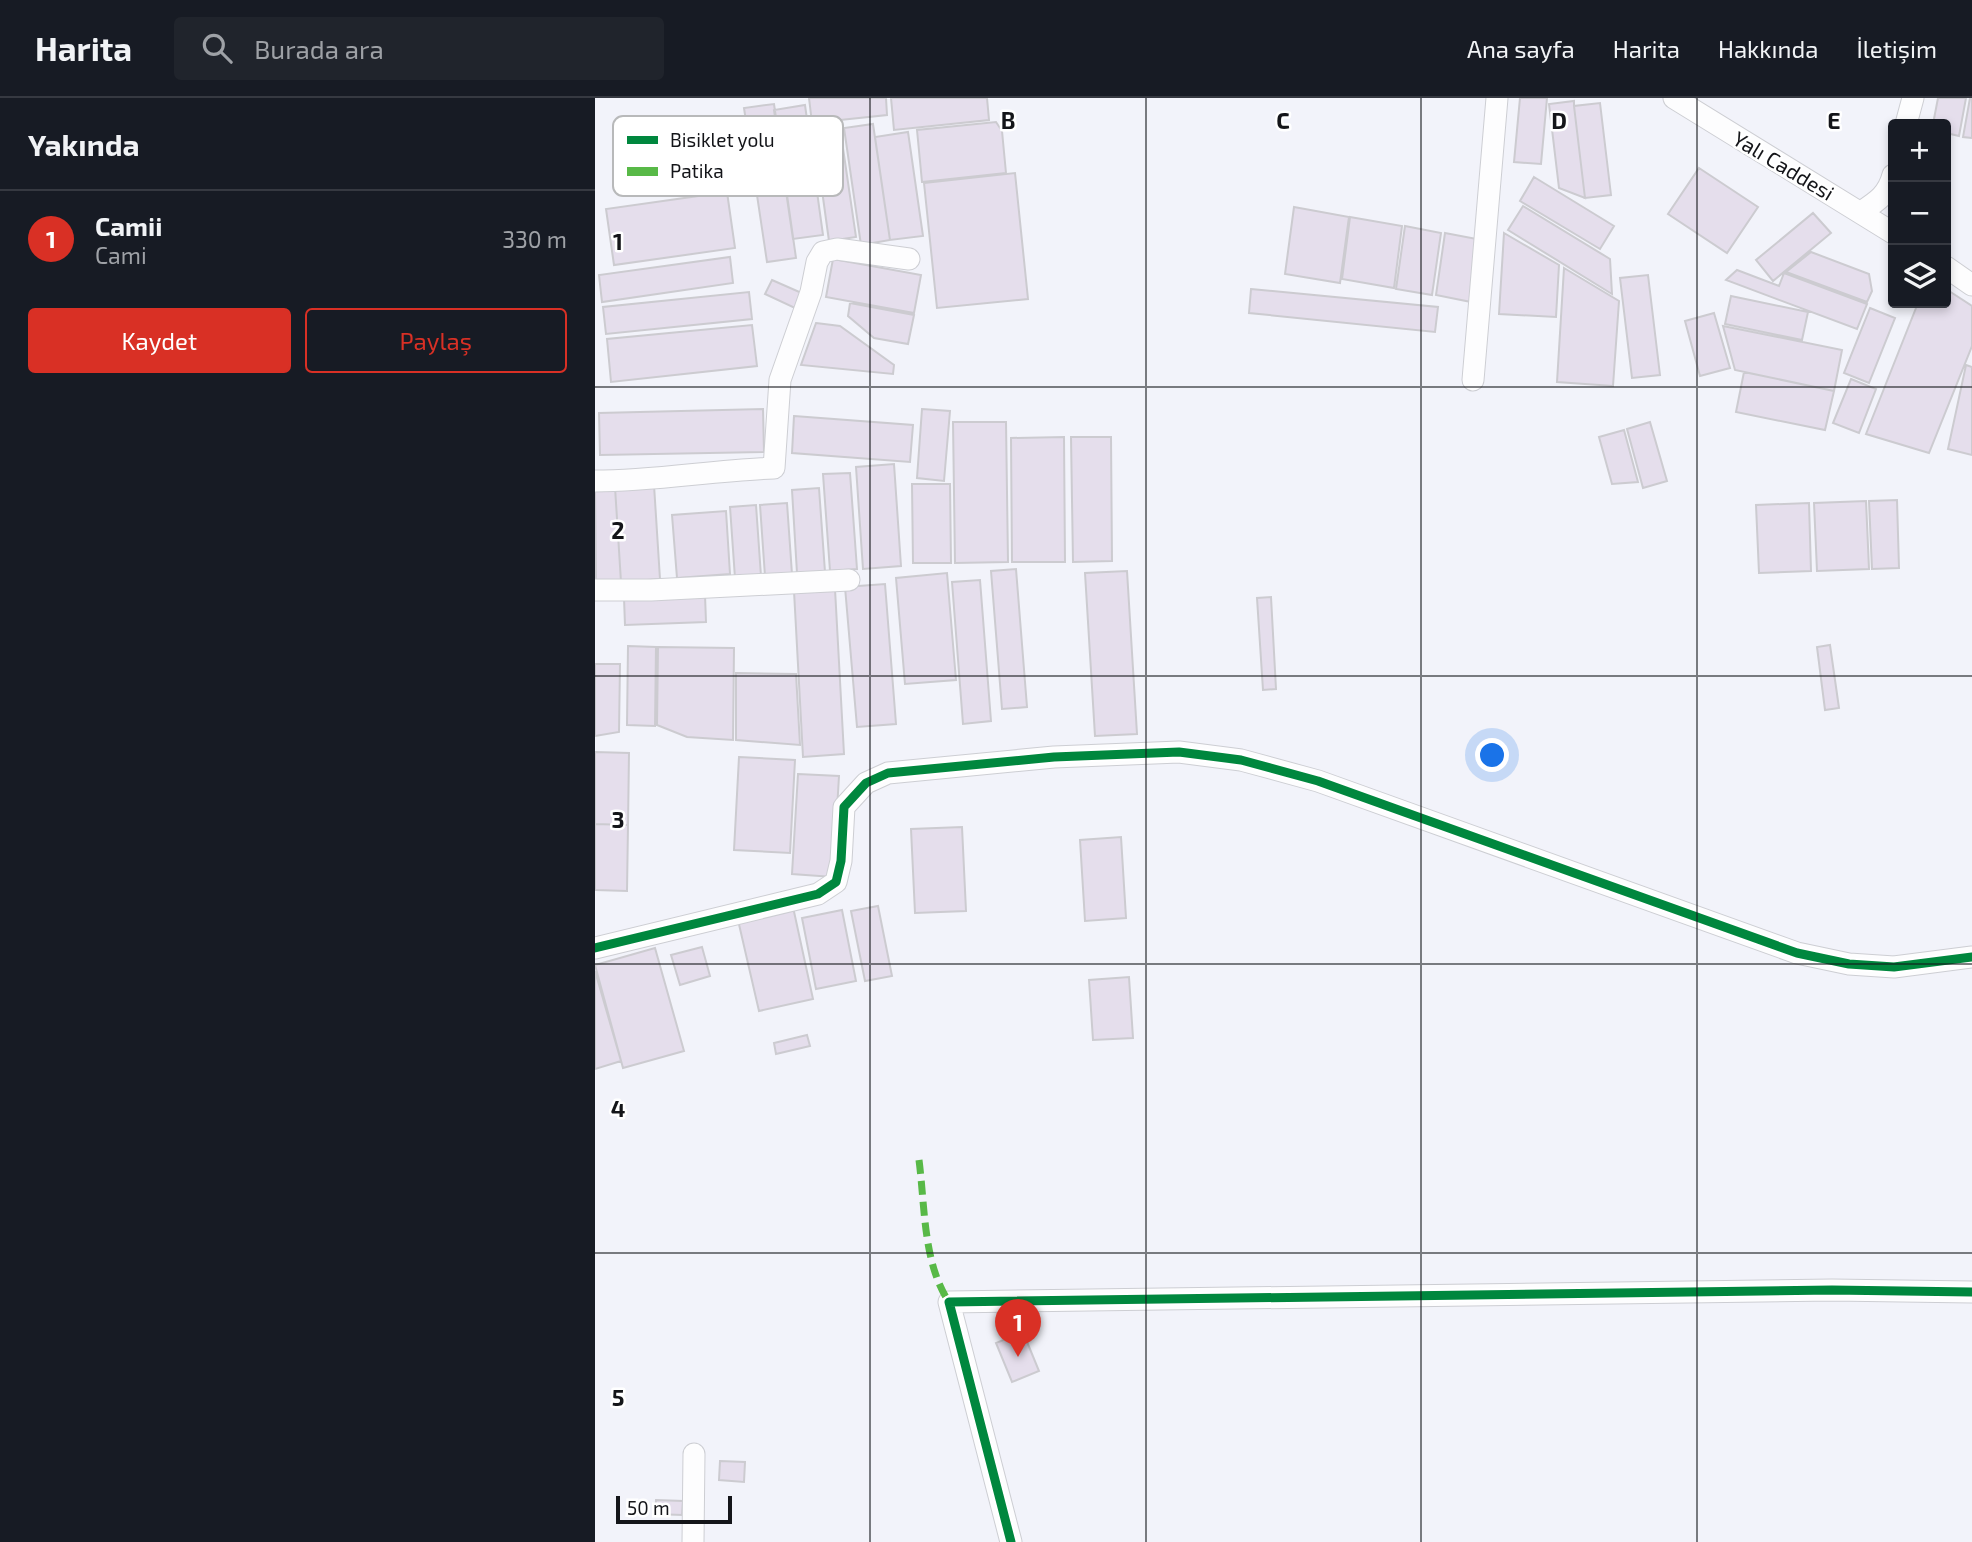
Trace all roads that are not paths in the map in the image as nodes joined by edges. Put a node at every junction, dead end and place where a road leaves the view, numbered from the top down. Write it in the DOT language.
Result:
graph roads {
  1 [pos="1497,98"];
  2 [pos="1674,98"];
  3 [pos="1913,98"];
  4 [pos="1907,119"];
  5 [pos="1891,182"];
  6 [pos="1861,212"];
  7 [pos="1888,230"];
  8 [pos="909,259"];
  9 [pos="1951,270"];
  10 [pos="1972,285"];
  11 [pos="1473,380"];
  12 [pos="595,481"];
  13 [pos="849,580"];
  14 [pos="595,590"];
  15 [pos="595,948"];
  16 [pos="1972,957"];
  17 [pos="1972,1292"];
  18 [pos="694,1454"];
  19 [pos="693,1542"];
  20 [pos="1011,1542"];
  1 -- 11 [label="street"];
  2 -- 6 [label="street, Yalı Caddesi"];
  3 -- 4 [label="street"];
  5 -- 6 [label="street"];
  6 -- 7 [label="street, Yalı Caddesi"];
  8 -- 12 [label="street"];
  9 -- 10 [label="street"];
  13 -- 14 [label="street"];
  15 -- 16 [label="street"];
  17 -- 20 [label="street"];
  18 -- 19 [label="street"];
}
